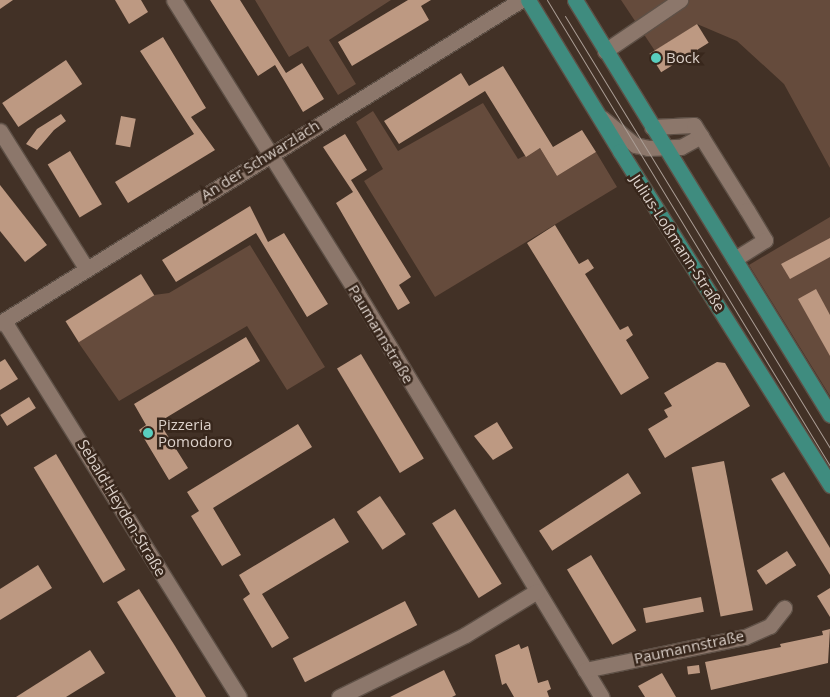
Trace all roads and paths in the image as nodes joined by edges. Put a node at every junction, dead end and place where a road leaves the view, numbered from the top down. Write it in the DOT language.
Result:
graph roads {
  1 [pos="174,0"];
  2 [pos="521,0"];
  3 [pos="528,0"];
  4 [pos="574,0"];
  5 [pos="680,0"];
  6 [pos="606,51"];
  7 [pos="596,112"];
  8 [pos="652,127"];
  9 [pos="0,130"];
  10 [pos="698,131"];
  11 [pos="666,149"];
  12 [pos="270,154"];
  13 [pos="734,259"];
  14 [pos="86,268"];
  15 [pos="2,322"];
  16 [pos="830,415"];
  17 [pos="830,485"];
  18 [pos="537,591"];
  19 [pos="784,608"];
  20 [pos="584,670"];
  21 [pos="239,697"];
  22 [pos="339,697"];
  23 [pos="602,697"];
  1 -- 12 [label="street, Paumannstraße"];
  2 -- 12 [label="street, An der Schwarzlach"];
  3 -- 7 [label="main road, Julius-Loßmann-Straße"];
  4 -- 6 [label="main road"];
  5 -- 6 [label="street"];
  6 -- 8 [label="main road"];
  7 -- 11 [label="street"];
  7 -- 17 [label="main road, Julius-Loßmann-Straße"];
  8 -- 10 [label="street"];
  8 -- 11 [label="main road"];
  9 -- 14 [label="street"];
  10 -- 11 [label="street"];
  10 -- 13 [label="street"];
  11 -- 13 [label="main road"];
  12 -- 14 [label="street, An der Schwarzlach"];
  12 -- 18 [label="street, Paumannstraße"];
  13 -- 16 [label="main road"];
  14 -- 15 [label="street, An der Schwarzlach"];
  15 -- 21 [label="street, Sebald-Heyden-Straße"];
  18 -- 20 [label="street, Paumannstraße"];
  18 -- 22 [label="street"];
  19 -- 20 [label="street, Paumannstraße"];
  20 -- 23 [label="street, Paumannstraße"];
}
